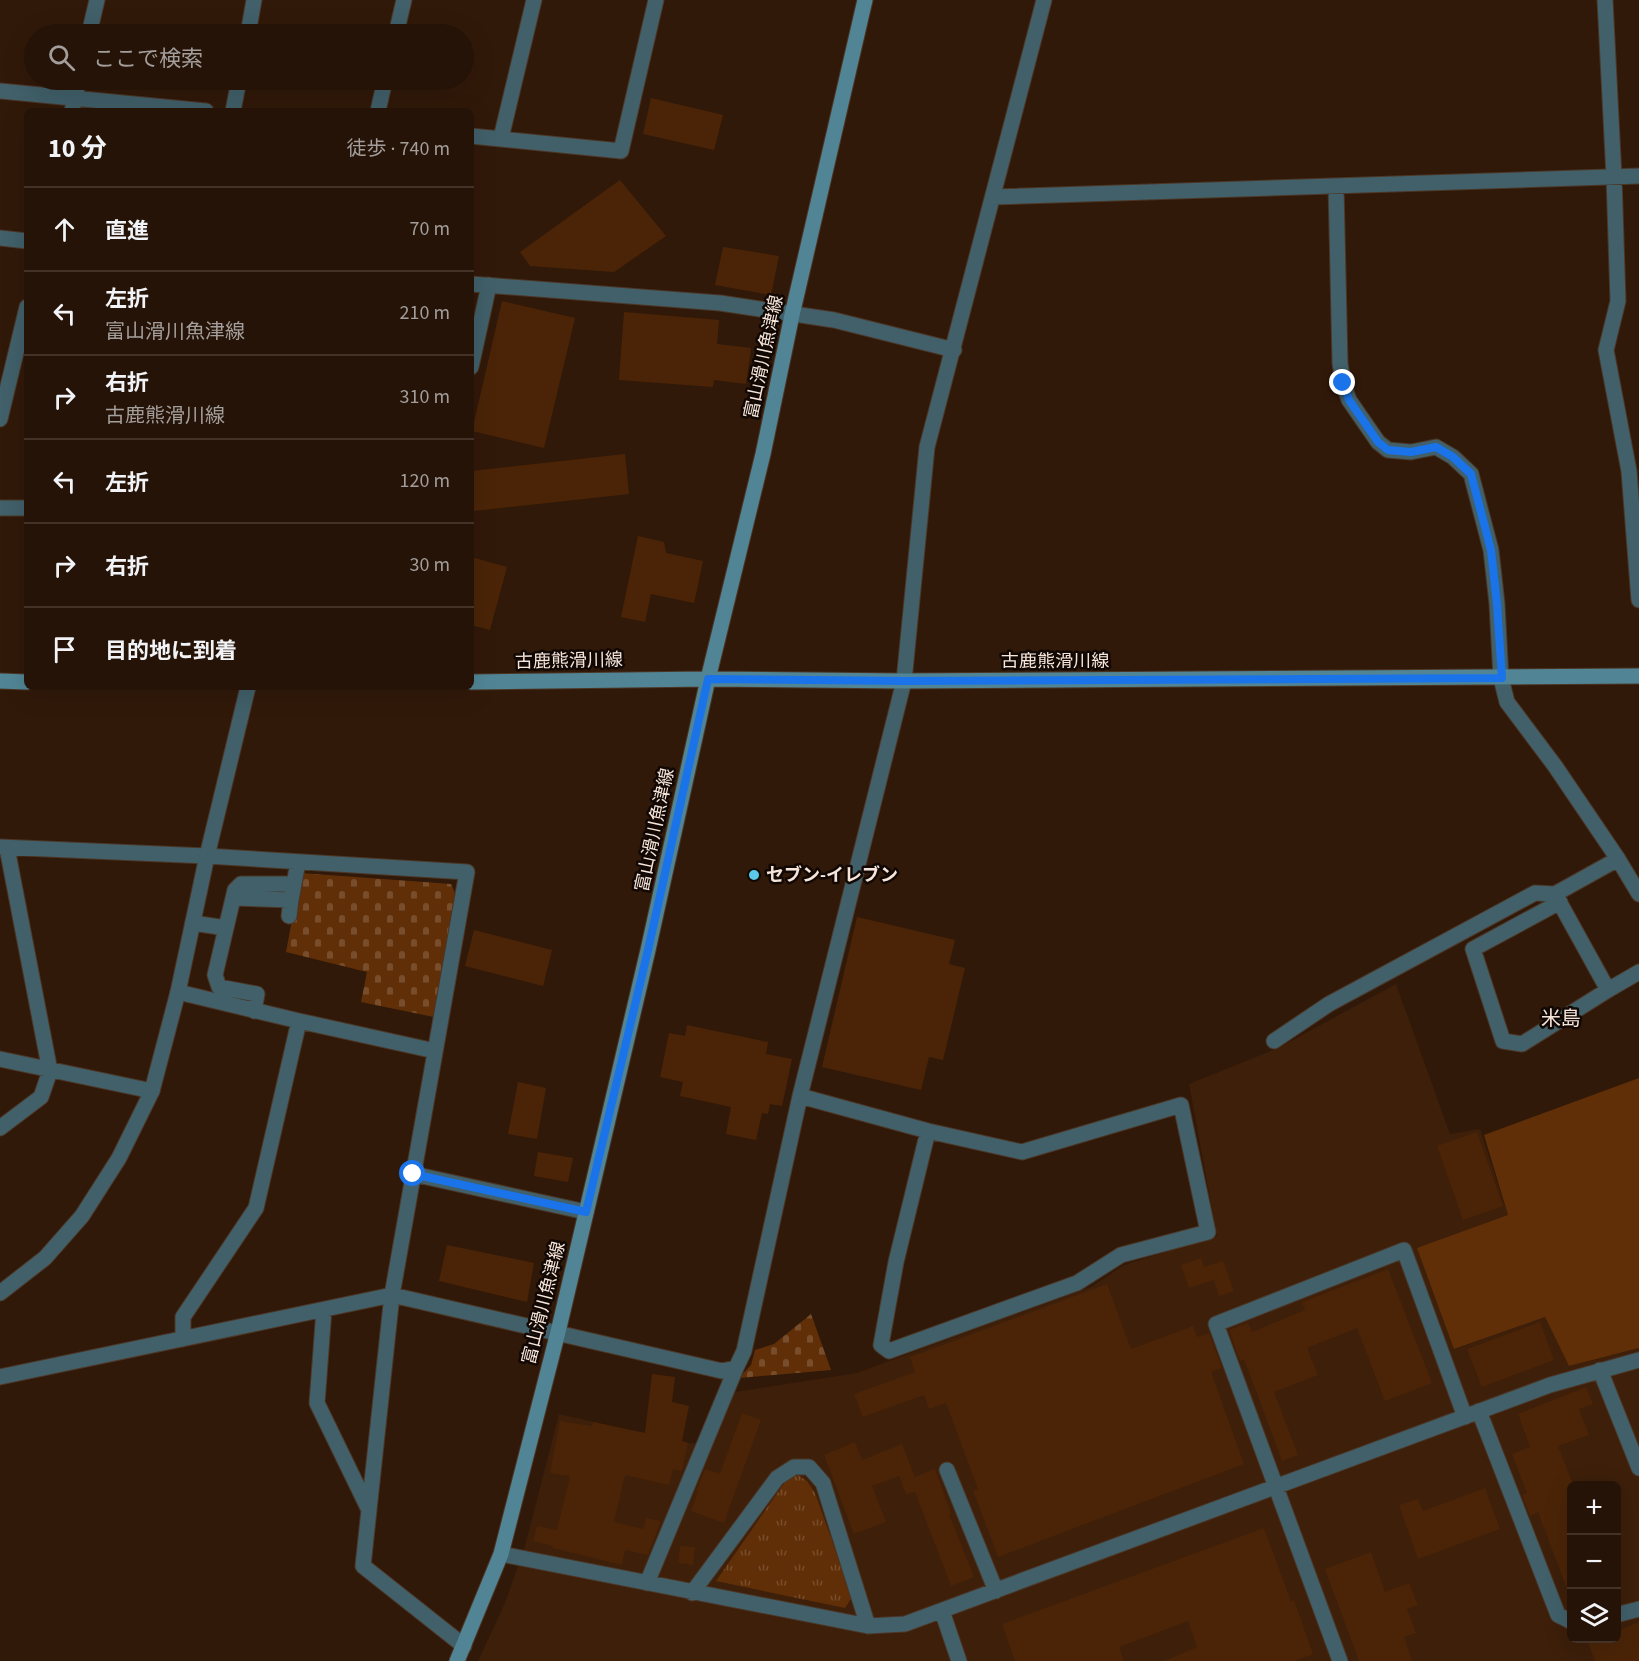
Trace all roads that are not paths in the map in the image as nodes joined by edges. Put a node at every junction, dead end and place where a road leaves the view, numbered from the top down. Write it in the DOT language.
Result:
graph roads {
  1 [pos="97,0"];
  2 [pos="254,0"];
  3 [pos="404,0"];
  4 [pos="534,0"];
  5 [pos="656,0"];
  6 [pos="865,0"];
  7 [pos="1044,0"];
  8 [pos="1605,0"];
  9 [pos="91,24"];
  10 [pos="250,24"];
  11 [pos="398,24"];
  12 [pos="77,90"];
  13 [pos="237,90"];
  14 [pos="383,90"];
  15 [pos="0,91"];
  16 [pos="73,105"];
  17 [pos="140,108"];
  18 [pos="234,108"];
  19 [pos="379,108"];
  20 [pos="474,136"];
  21 [pos="501,138"];
  22 [pos="1639,176"];
  23 [pos="1614,177"];
  24 [pos="1336,186"];
  25 [pos="993,197"];
  26 [pos="0,238"];
  27 [pos="24,241"];
  28 [pos="474,284"];
  29 [pos="489,285"];
  30 [pos="792,315"];
  31 [pos="24,317"];
  32 [pos="954,350"];
  33 [pos="474,353"];
  34 [pos="4,379"];
  35 [pos="0,419"];
  36 [pos="1634,470"];
  37 [pos="0,508"];
  38 [pos="24,508"];
  39 [pos="1639,600"];
  40 [pos="1639,676"];
  41 [pos="1502,678"];
  42 [pos="708,679"];
  43 [pos="0,681"];
  44 [pos="904,681"];
  45 [pos="24,682"];
  46 [pos="474,682"];
  47 [pos="247,690"];
  48 [pos="4,848"];
  49 [pos="207,856"];
  50 [pos="1618,859"];
  51 [pos="298,862"];
  52 [pos="294,884"];
  53 [pos="1639,894"];
  54 [pos="233,898"];
  55 [pos="1558,898"];
  56 [pos="193,923"];
  57 [pos="226,928"];
  58 [pos="1639,972"];
  59 [pos="1608,990"];
  60 [pos="178,992"];
  61 [pos="254,1011"];
  62 [pos="299,1021"];
  63 [pos="1274,1041"];
  64 [pos="435,1050"];
  65 [pos="0,1059"];
  66 [pos="50,1071"];
  67 [pos="152,1091"];
  68 [pos="800,1096"];
  69 [pos="0,1128"];
  70 [pos="928,1131"];
  71 [pos="413,1174"];
  72 [pos="586,1212"];
  73 [pos="0,1293"];
  74 [pos="392,1295"];
  75 [pos="324,1310"];
  76 [pos="558,1332"];
  77 [pos="183,1339"];
  78 [pos="1639,1360"];
  79 [pos="736,1368"];
  80 [pos="1600,1370"];
  81 [pos="0,1377"];
  82 [pos="1472,1414"];
  83 [pos="1639,1468"];
  84 [pos="947,1470"];
  85 [pos="1276,1487"];
  86 [pos="369,1510"];
  87 [pos="501,1554"];
  88 [pos="647,1583"];
  89 [pos="996,1591"];
  90 [pos="693,1593"];
  91 [pos="1639,1609"];
  92 [pos="942,1611"];
  93 [pos="1621,1614"];
  94 [pos="1567,1620"];
  95 [pos="868,1626"];
  96 [pos="460,1656"];
  97 [pos="959,1661"];
  98 [pos="1340,1661"];
  1 -- 9 [label="street"];
  2 -- 10 [label="street"];
  3 -- 11 [label="street"];
  4 -- 21 [label="street"];
  5 -- 21 [label="street"];
  6 -- 30 [label="main road, 富山滑川魚津線"];
  7 -- 25 [label="street"];
  8 -- 23 [label="street"];
  12 -- 16 [label="street"];
  13 -- 18 [label="street"];
  14 -- 19 [label="street"];
  15 -- 16 [label="street"];
  16 -- 17 [label="street"];
  20 -- 21 [label="street"];
  22 -- 23 [label="street"];
  23 -- 24 [label="street"];
  23 -- 36 [label="street"];
  24 -- 25 [label="street"];
  24 -- 41 [label="street"];
  25 -- 32 [label="street"];
  26 -- 27 [label="street"];
  28 -- 29 [label="street"];
  29 -- 30 [label="street"];
  29 -- 33 [label="street"];
  30 -- 32 [label="street"];
  30 -- 42 [label="main road, 富山滑川魚津線"];
  31 -- 34 [label="street"];
  32 -- 44 [label="street"];
  34 -- 35 [label="street"];
  36 -- 39 [label="street"];
  37 -- 38 [label="street"];
  40 -- 41 [label="main road, 古鹿熊滑川線"];
  41 -- 44 [label="main road, 古鹿熊滑川線"];
  41 -- 50 [label="street"];
  42 -- 44 [label="main road, 古鹿熊滑川線"];
  42 -- 46 [label="main road, 古鹿熊滑川線"];
  42 -- 72 [label="main road, 富山滑川魚津線"];
  43 -- 45 [label="main road"];
  44 -- 68 [label="street"];
  47 -- 49 [label="street"];
  48 -- 49 [label="street"];
  48 -- 66 [label="street"];
  49 -- 51 [label="street"];
  49 -- 56 [label="street"];
  50 -- 53 [label="street"];
  50 -- 55 [label="street"];
  51 -- 52 [label="street"];
  51 -- 64 [label="street"];
  52 -- 54 [label="street"];
  52 -- 54 [label="street"];
  54 -- 57 [label="street"];
  55 -- 59 [label="street"];
  55 -- 59 [label="street"];
  55 -- 63 [label="street"];
  56 -- 57 [label="street"];
  56 -- 60 [label="street"];
  57 -- 61 [label="street"];
  58 -- 59 [label="street"];
  60 -- 61 [label="street"];
  60 -- 67 [label="street"];
  61 -- 62 [label="street"];
  62 -- 64 [label="street"];
  62 -- 77 [label="street"];
  64 -- 71 [label="street"];
  65 -- 66 [label="street"];
  66 -- 67 [label="street"];
  66 -- 69 [label="street"];
  67 -- 73 [label="street"];
  68 -- 70 [label="street"];
  68 -- 79 [label="street"];
  70 -- 70 [label="street"];
  71 -- 72 [label="street"];
  71 -- 74 [label="street"];
  72 -- 76 [label="main road, 富山滑川魚津線"];
  74 -- 75 [label="street"];
  74 -- 76 [label="street"];
  74 -- 86 [label="street"];
  75 -- 77 [label="street"];
  75 -- 86 [label="street"];
  76 -- 79 [label="street"];
  76 -- 87 [label="main road, 富山滑川魚津線"];
  77 -- 81 [label="street"];
  78 -- 80 [label="street"];
  79 -- 88 [label="street"];
  80 -- 82 [label="street"];
  80 -- 83 [label="street"];
  82 -- 85 [label="street"];
  82 -- 85 [label="street"];
  82 -- 94 [label="street"];
  84 -- 89 [label="street"];
  85 -- 89 [label="street"];
  85 -- 98 [label="street"];
  86 -- 96 [label="street"];
  87 -- 88 [label="street"];
  87 -- 96 [label="main road, 富山滑川魚津線"];
  88 -- 90 [label="street"];
  89 -- 92 [label="street"];
  90 -- 95 [label="street"];
  90 -- 95 [label="street"];
  91 -- 93 [label="street"];
  92 -- 95 [label="street"];
  92 -- 97 [label="street"];
}
